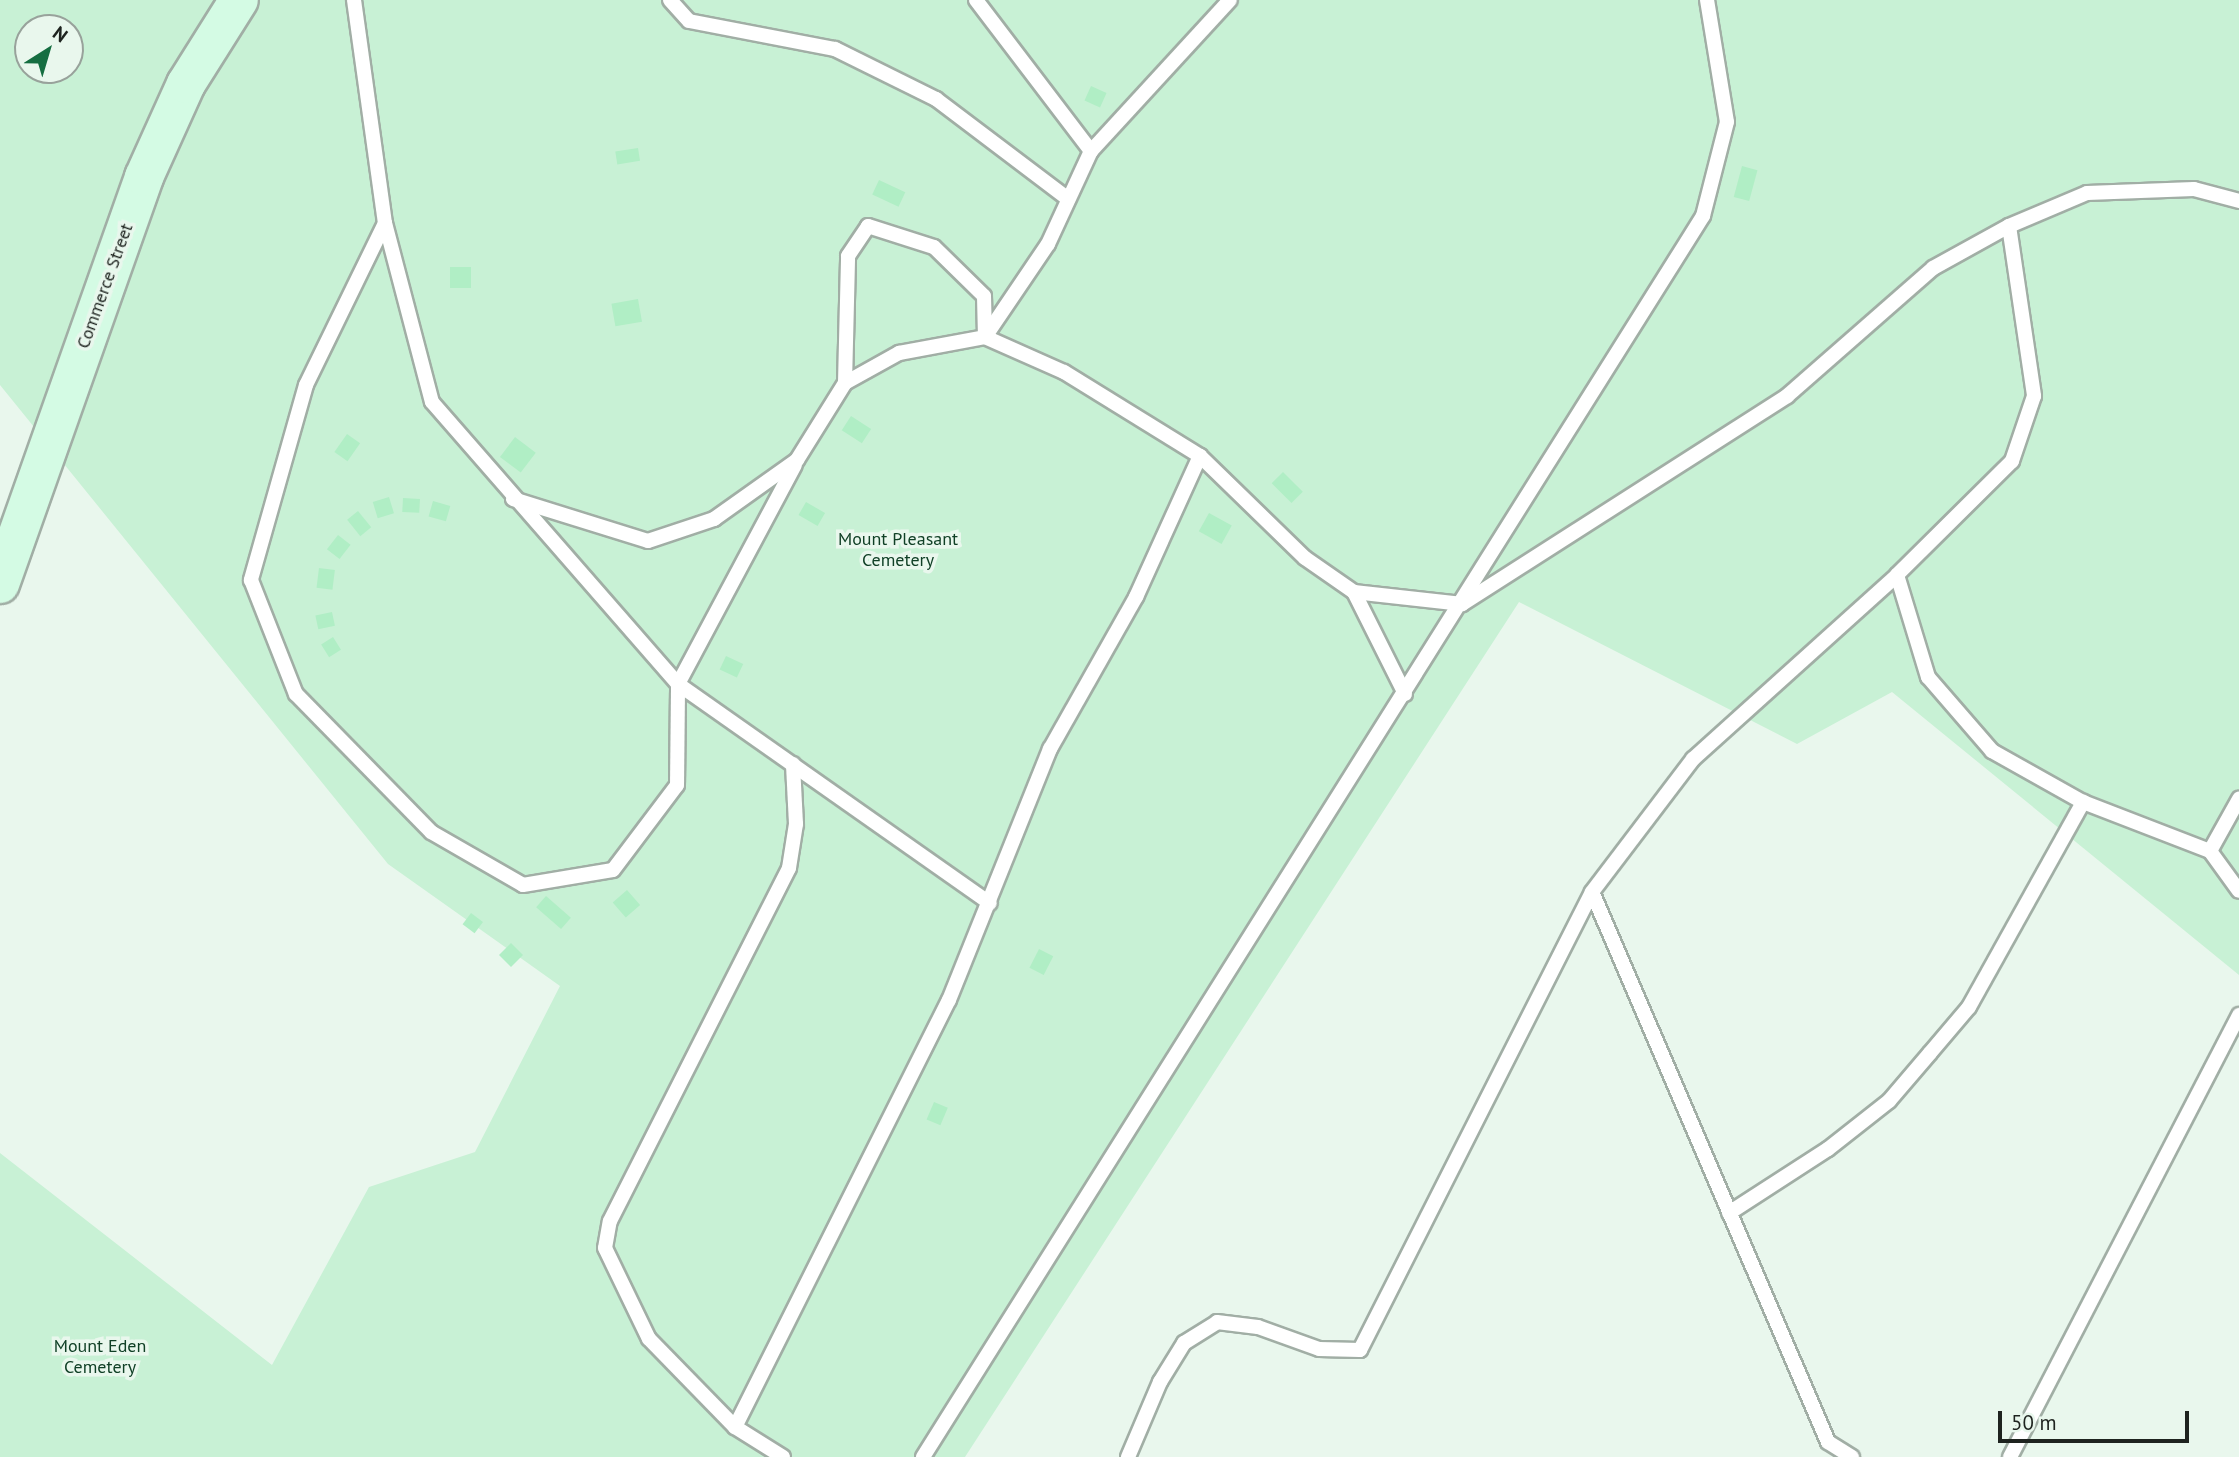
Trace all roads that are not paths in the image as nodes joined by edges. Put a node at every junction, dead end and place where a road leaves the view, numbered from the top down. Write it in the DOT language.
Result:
graph roads {
  1 [pos="239,0"];
  2 [pos="354,0"];
  3 [pos="670,0"];
  4 [pos="976,0"];
  5 [pos="1230,0"];
  6 [pos="1707,0"];
  7 [pos="1091,151"];
  8 [pos="1068,199"];
  9 [pos="2239,201"];
  10 [pos="385,223"];
  11 [pos="2009,226"];
  12 [pos="985,337"];
  13 [pos="845,383"];
  14 [pos="1200,456"];
  15 [pos="797,460"];
  16 [pos="513,499"];
  17 [pos="1897,575"];
  18 [pos="0,584"];
  19 [pos="1354,592"];
  20 [pos="1462,604"];
  21 [pos="678,684"];
  22 [pos="1405,694"];
  23 [pos="793,764"];
  24 [pos="2239,799"];
  25 [pos="2083,802"];
  26 [pos="2210,851"];
  27 [pos="2239,891"];
  28 [pos="1592,892"];
  29 [pos="990,903"];
  30 [pos="2239,1015"];
  31 [pos="1729,1213"];
  32 [pos="735,1427"];
  33 [pos="783,1457"];
  34 [pos="923,1457"];
  35 [pos="1128,1457"];
  36 [pos="1852,1457"];
  37 [pos="2010,1457"];
  1 -- 18 [label="street, Commerce Street"];
  2 -- 10 [label="lane"];
  3 -- 8 [label="lane"];
  4 -- 7 [label="lane"];
  5 -- 7 [label="lane"];
  6 -- 20 [label="lane"];
  7 -- 8 [label="lane"];
  8 -- 12 [label="lane"];
  9 -- 11 [label="lane"];
  10 -- 16 [label="lane"];
  10 -- 21 [label="lane"];
  11 -- 17 [label="lane"];
  11 -- 20 [label="lane"];
  12 -- 13 [label="lane"];
  12 -- 13 [label="lane"];
  12 -- 14 [label="lane"];
  13 -- 15 [label="lane"];
  14 -- 19 [label="lane"];
  14 -- 29 [label="lane"];
  15 -- 16 [label="lane"];
  15 -- 21 [label="lane"];
  16 -- 21 [label="lane"];
  17 -- 25 [label="lane"];
  17 -- 28 [label="lane"];
  19 -- 20 [label="lane"];
  19 -- 22 [label="lane"];
  20 -- 22 [label="lane"];
  21 -- 23 [label="lane"];
  22 -- 34 [label="lane"];
  23 -- 29 [label="lane"];
  23 -- 32 [label="lane"];
  24 -- 26 [label="lane"];
  25 -- 26 [label="lane"];
  25 -- 31 [label="lane"];
  26 -- 27 [label="lane"];
  28 -- 31 [label="lane"];
  28 -- 35 [label="lane"];
  29 -- 32 [label="lane"];
  30 -- 37 [label="lane"];
  31 -- 36 [label="lane"];
  32 -- 33 [label="lane"];
}
